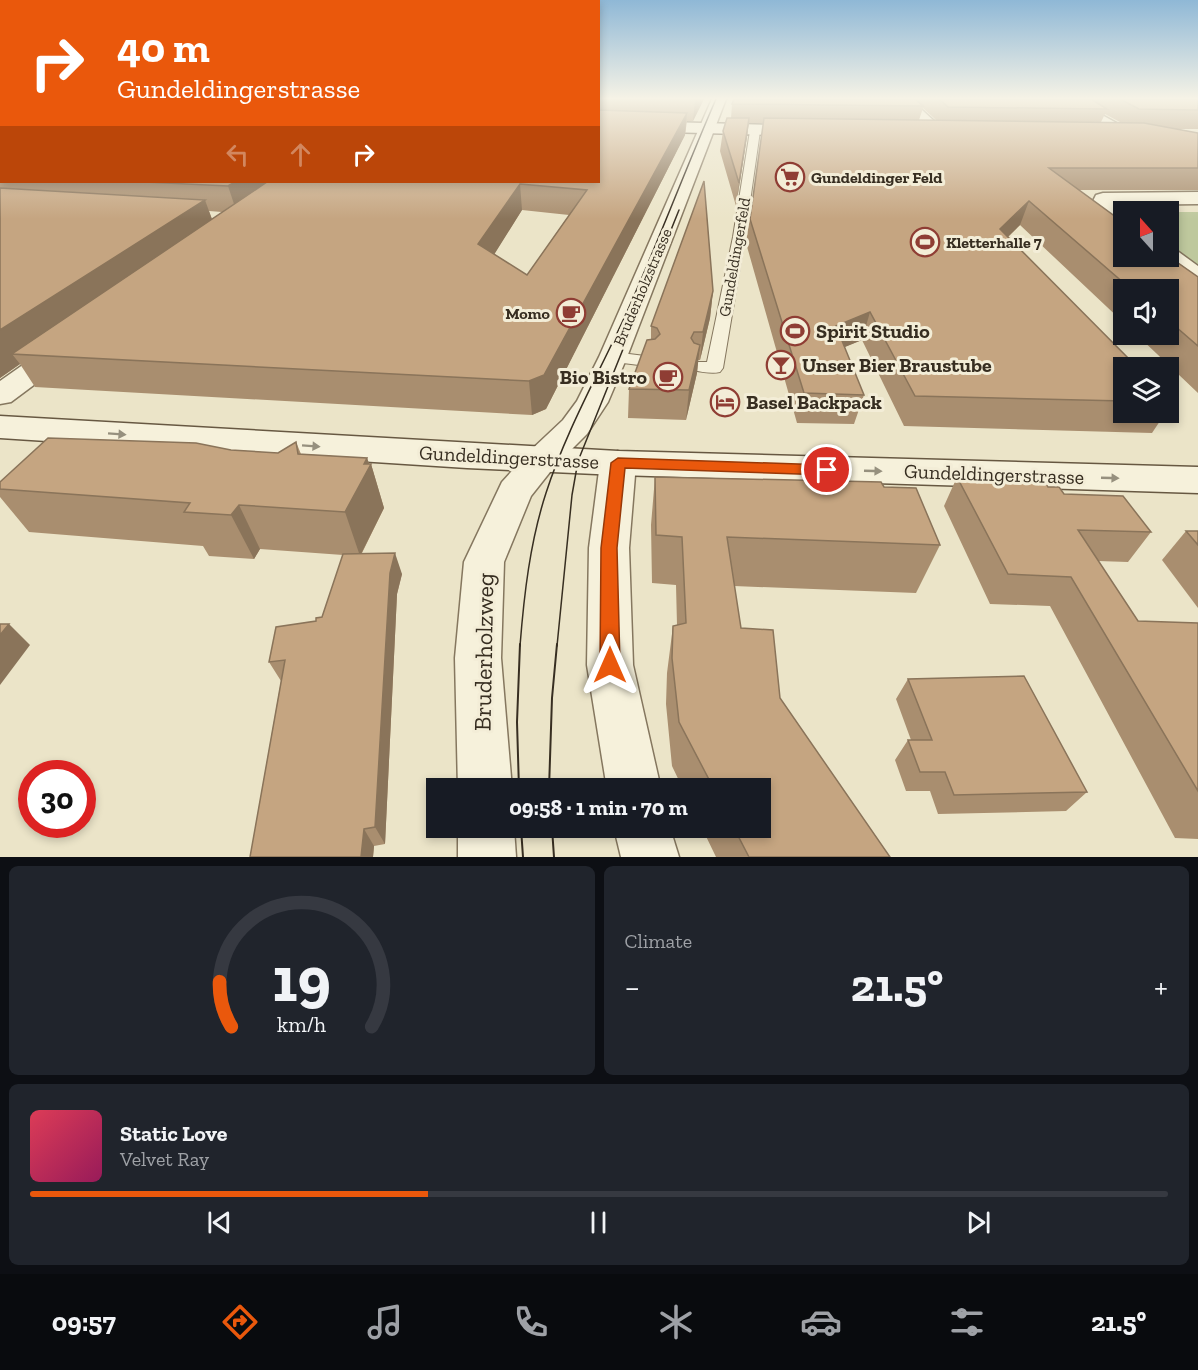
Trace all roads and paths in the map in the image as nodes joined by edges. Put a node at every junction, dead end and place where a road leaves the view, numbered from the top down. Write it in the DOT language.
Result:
graph roads {
  1 [pos="703,139"];
  2 [pos="754,139"];
  3 [pos="1157,139"];
  4 [pos="1198,148"];
  5 [pos="1198,198"];
  6 [pos="1113,214"];
  7 [pos="1179,263"];
  8 [pos="1198,277"];
  9 [pos="87,332"];
  10 [pos="613,357"];
  11 [pos="647,361"];
  12 [pos="699,366"];
  13 [pos="0,395"];
  14 [pos="0,427"];
  15 [pos="58,431"];
  16 [pos="542,459"];
  17 [pos="28,462"];
  18 [pos="618,463"];
  19 [pos="1198,480"];
  20 [pos="484,778"];
  21 [pos="632,778"];
  22 [pos="486,838"];
  23 [pos="645,838"];
  24 [pos="487,857"];
  25 [pos="650,857"];
  1 -- 10 [label="street, Bruderholzstrasse"];
  2 -- 12 [label="lane, Gundeldingerfeld"];
  3 -- 4 [label="street"];
  5 -- 6 [label="street"];
  7 -- 8 [label="street"];
  9 -- 13 [label="street"];
  10 -- 11 [label="lane"];
  10 -- 16 [label="street, Bruderholzstrasse"];
  14 -- 15 [label="street, Gundeldingerstrasse"];
  15 -- 16 [label="street, Gundeldingerstrasse, one-way"];
  15 -- 17 [label="street"];
  16 -- 18 [label="street, Gundeldingerstrasse"];
  16 -- 20 [label="street, Bruderholzweg"];
  18 -- 19 [label="street, Gundeldingerstrasse, one-way"];
  18 -- 21 [label="street"];
  22 -- 24 [label="street"];
  23 -- 25 [label="street"];
}
